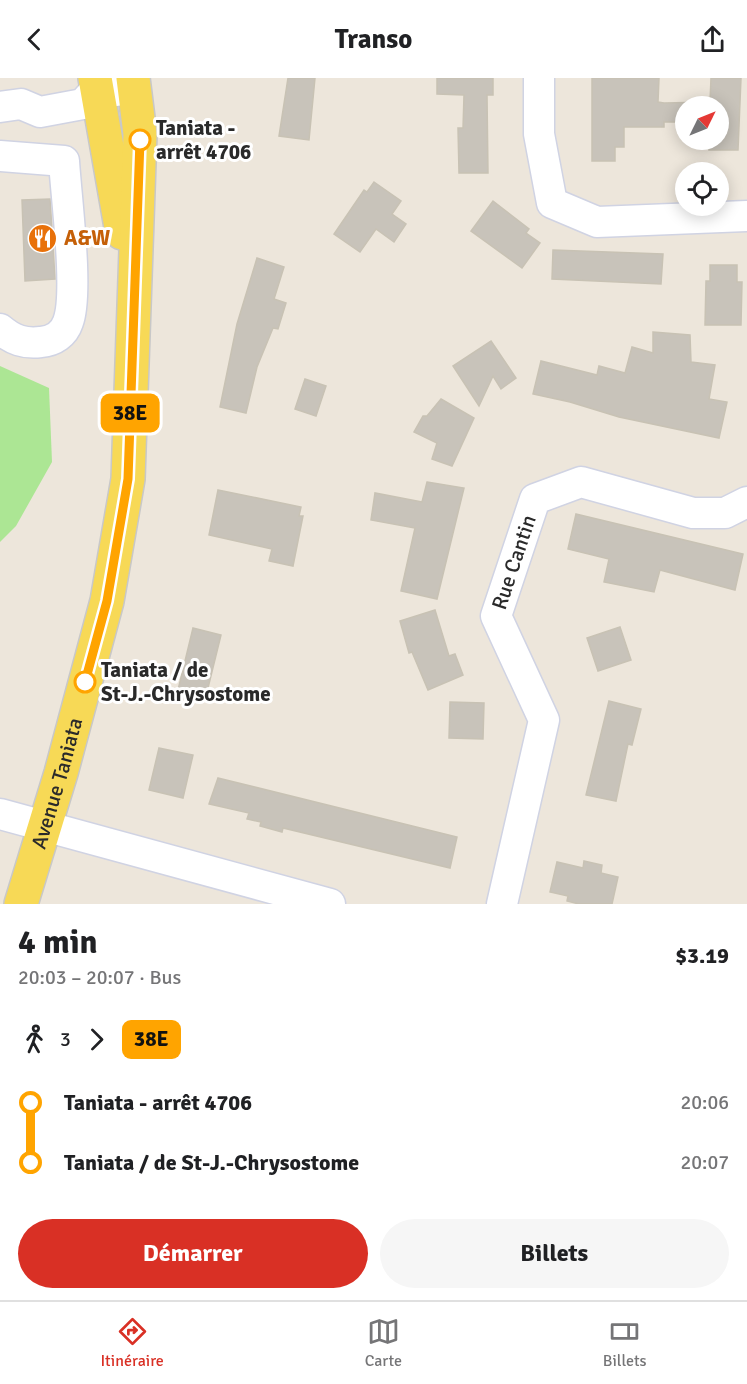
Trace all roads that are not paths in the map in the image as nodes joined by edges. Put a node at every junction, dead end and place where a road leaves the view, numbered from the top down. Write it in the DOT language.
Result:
graph roads {
  1 [pos="539,78"];
  2 [pos="134,83"];
  3 [pos="95,89"];
  4 [pos="10,106"];
  5 [pos="0,156"];
  6 [pos="747,216"];
  7 [pos="134,306"];
  8 [pos="0,328"];
  9 [pos="747,502"];
  10 [pos="0,814"];
  11 [pos="45,826"];
  12 [pos="21,904"];
  13 [pos="330,904"];
  14 [pos="502,904"];
  1 -- 6 [label="street"];
  2 -- 3 [label="street"];
  2 -- 7 [label="main road, Avenue Taniata"];
  3 -- 4 [label="street"];
  3 -- 7 [label="main road, Avenue Taniata"];
  5 -- 8 [label="street"];
  7 -- 11 [label="main road, Avenue Taniata"];
  9 -- 14 [label="street, Rue Cantin"];
  10 -- 11 [label="street"];
  11 -- 12 [label="main road, Avenue Taniata"];
  11 -- 13 [label="street"];
}
